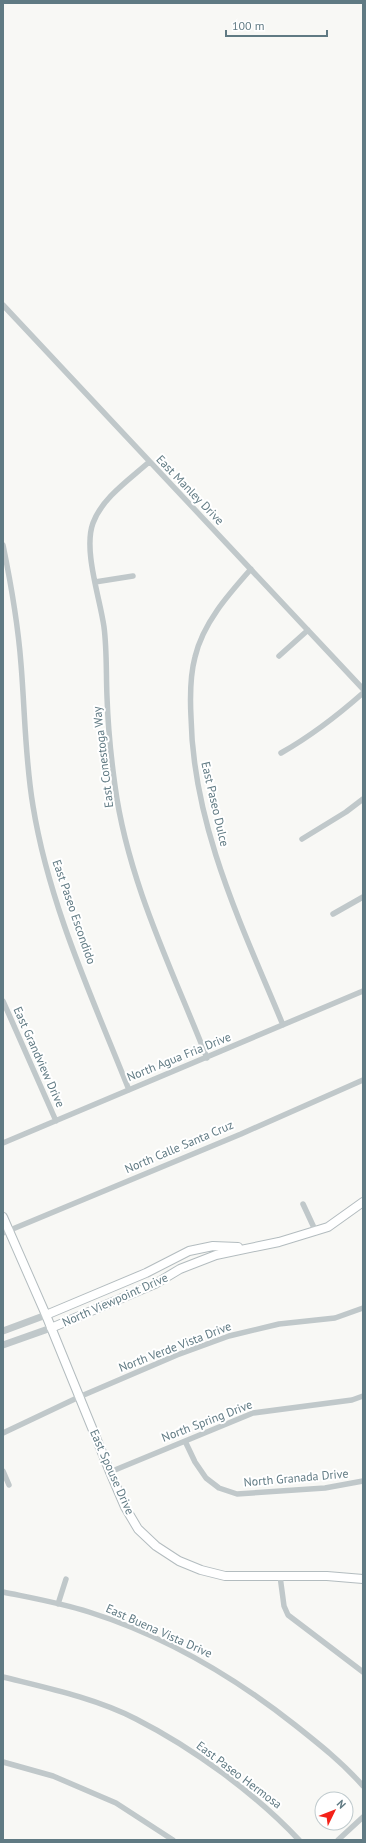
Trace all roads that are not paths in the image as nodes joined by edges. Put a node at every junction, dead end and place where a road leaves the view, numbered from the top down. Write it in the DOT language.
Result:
graph roads {
  1 [pos="3,305"];
  2 [pos="149,462"];
  3 [pos="3,544"];
  4 [pos="251,569"];
  5 [pos="133,576"];
  6 [pos="95,582"];
  7 [pos="308,630"];
  8 [pos="279,656"];
  9 [pos="363,689"];
  10 [pos="363,693"];
  11 [pos="281,753"];
  12 [pos="363,799"];
  13 [pos="302,839"];
  14 [pos="363,897"];
  15 [pos="333,914"];
  16 [pos="363,991"];
  17 [pos="3,1001"];
  18 [pos="283,1024"];
  19 [pos="208,1058"];
  20 [pos="363,1080"];
  21 [pos="128,1090"];
  22 [pos="56,1121"];
  23 [pos="3,1143"];
  24 [pos="363,1202"];
  25 [pos="302,1204"];
  26 [pos="3,1217"];
  27 [pos="6,1232"];
  28 [pos="316,1232"];
  29 [pos="248,1247"];
  30 [pos="363,1308"];
  31 [pos="46,1315"];
  32 [pos="51,1328"];
  33 [pos="3,1331"];
  34 [pos="3,1345"];
  35 [pos="363,1396"];
  36 [pos="79,1397"];
  37 [pos="3,1432"];
  38 [pos="185,1441"];
  39 [pos="3,1471"];
  40 [pos="110,1472"];
  41 [pos="363,1481"];
  42 [pos="9,1485"];
  43 [pos="280,1576"];
  44 [pos="66,1579"];
  45 [pos="363,1580"];
  46 [pos="3,1592"];
  47 [pos="58,1604"];
  48 [pos="363,1672"];
  49 [pos="3,1678"];
  50 [pos="3,1762"];
  51 [pos="363,1786"];
  52 [pos="363,1817"];
  53 [pos="173,1840"];
  54 [pos="299,1840"];
  55 [pos="338,1840"];
  1 -- 2 [label="street, East Manley Drive"];
  2 -- 4 [label="street, East Manley Drive"];
  2 -- 6 [label="street, East Conestoga Way"];
  3 -- 21 [label="street, East Paseo Escondido"];
  4 -- 7 [label="street, East Manley Drive"];
  4 -- 18 [label="street, East Paseo Dulce"];
  5 -- 6 [label="street"];
  6 -- 19 [label="street, East Conestoga Way"];
  7 -- 8 [label="street"];
  7 -- 9 [label="street, East Manley Drive"];
  10 -- 11 [label="street"];
  12 -- 13 [label="street"];
  14 -- 15 [label="street"];
  16 -- 18 [label="street, North Agua Fria Drive"];
  17 -- 22 [label="street, East Grandview Drive"];
  18 -- 19 [label="street, North Agua Fria Drive"];
  19 -- 21 [label="street, North Agua Fria Drive"];
  20 -- 27 [label="street, North Calle Santa Cruz"];
  21 -- 22 [label="street, North Agua Fria Drive"];
  22 -- 23 [label="street, North Agua Fria Drive"];
  24 -- 28 [label="main road, North Viewpoint Drive"];
  25 -- 28 [label="street"];
  26 -- 27 [label="main road, East Spouse Drive"];
  27 -- 31 [label="main road, East Spouse Drive"];
  28 -- 29 [label="main road, North Viewpoint Drive"];
  29 -- 31 [label="main road, North Viewpoint Drive"];
  29 -- 32 [label="main road, North Viewpoint Drive"];
  30 -- 36 [label="street, North Verde Vista Drive"];
  31 -- 32 [label="main road, East Spouse Drive"];
  31 -- 33 [label="street, North Viewpoint Drive"];
  32 -- 34 [label="street, North Viewpoint Drive"];
  32 -- 36 [label="main road, East Spouse Drive"];
  35 -- 38 [label="street, North Spring Drive"];
  36 -- 37 [label="street, North Verde Vista Drive"];
  36 -- 40 [label="main road, East Spouse Drive"];
  38 -- 40 [label="street, North Spring Drive"];
  38 -- 41 [label="street, North Granada Drive"];
  39 -- 42 [label="street"];
  40 -- 43 [label="main road, East Spouse Drive"];
  43 -- 45 [label="main road, East Spouse Drive"];
  43 -- 48 [label="street"];
  44 -- 47 [label="street"];
  46 -- 47 [label="street, East Buena Vista Drive"];
  47 -- 51 [label="street, East Buena Vista Drive"];
  49 -- 54 [label="street, East Paseo Hermosa"];
  50 -- 53 [label="street"];
  52 -- 55 [label="street"];
}
